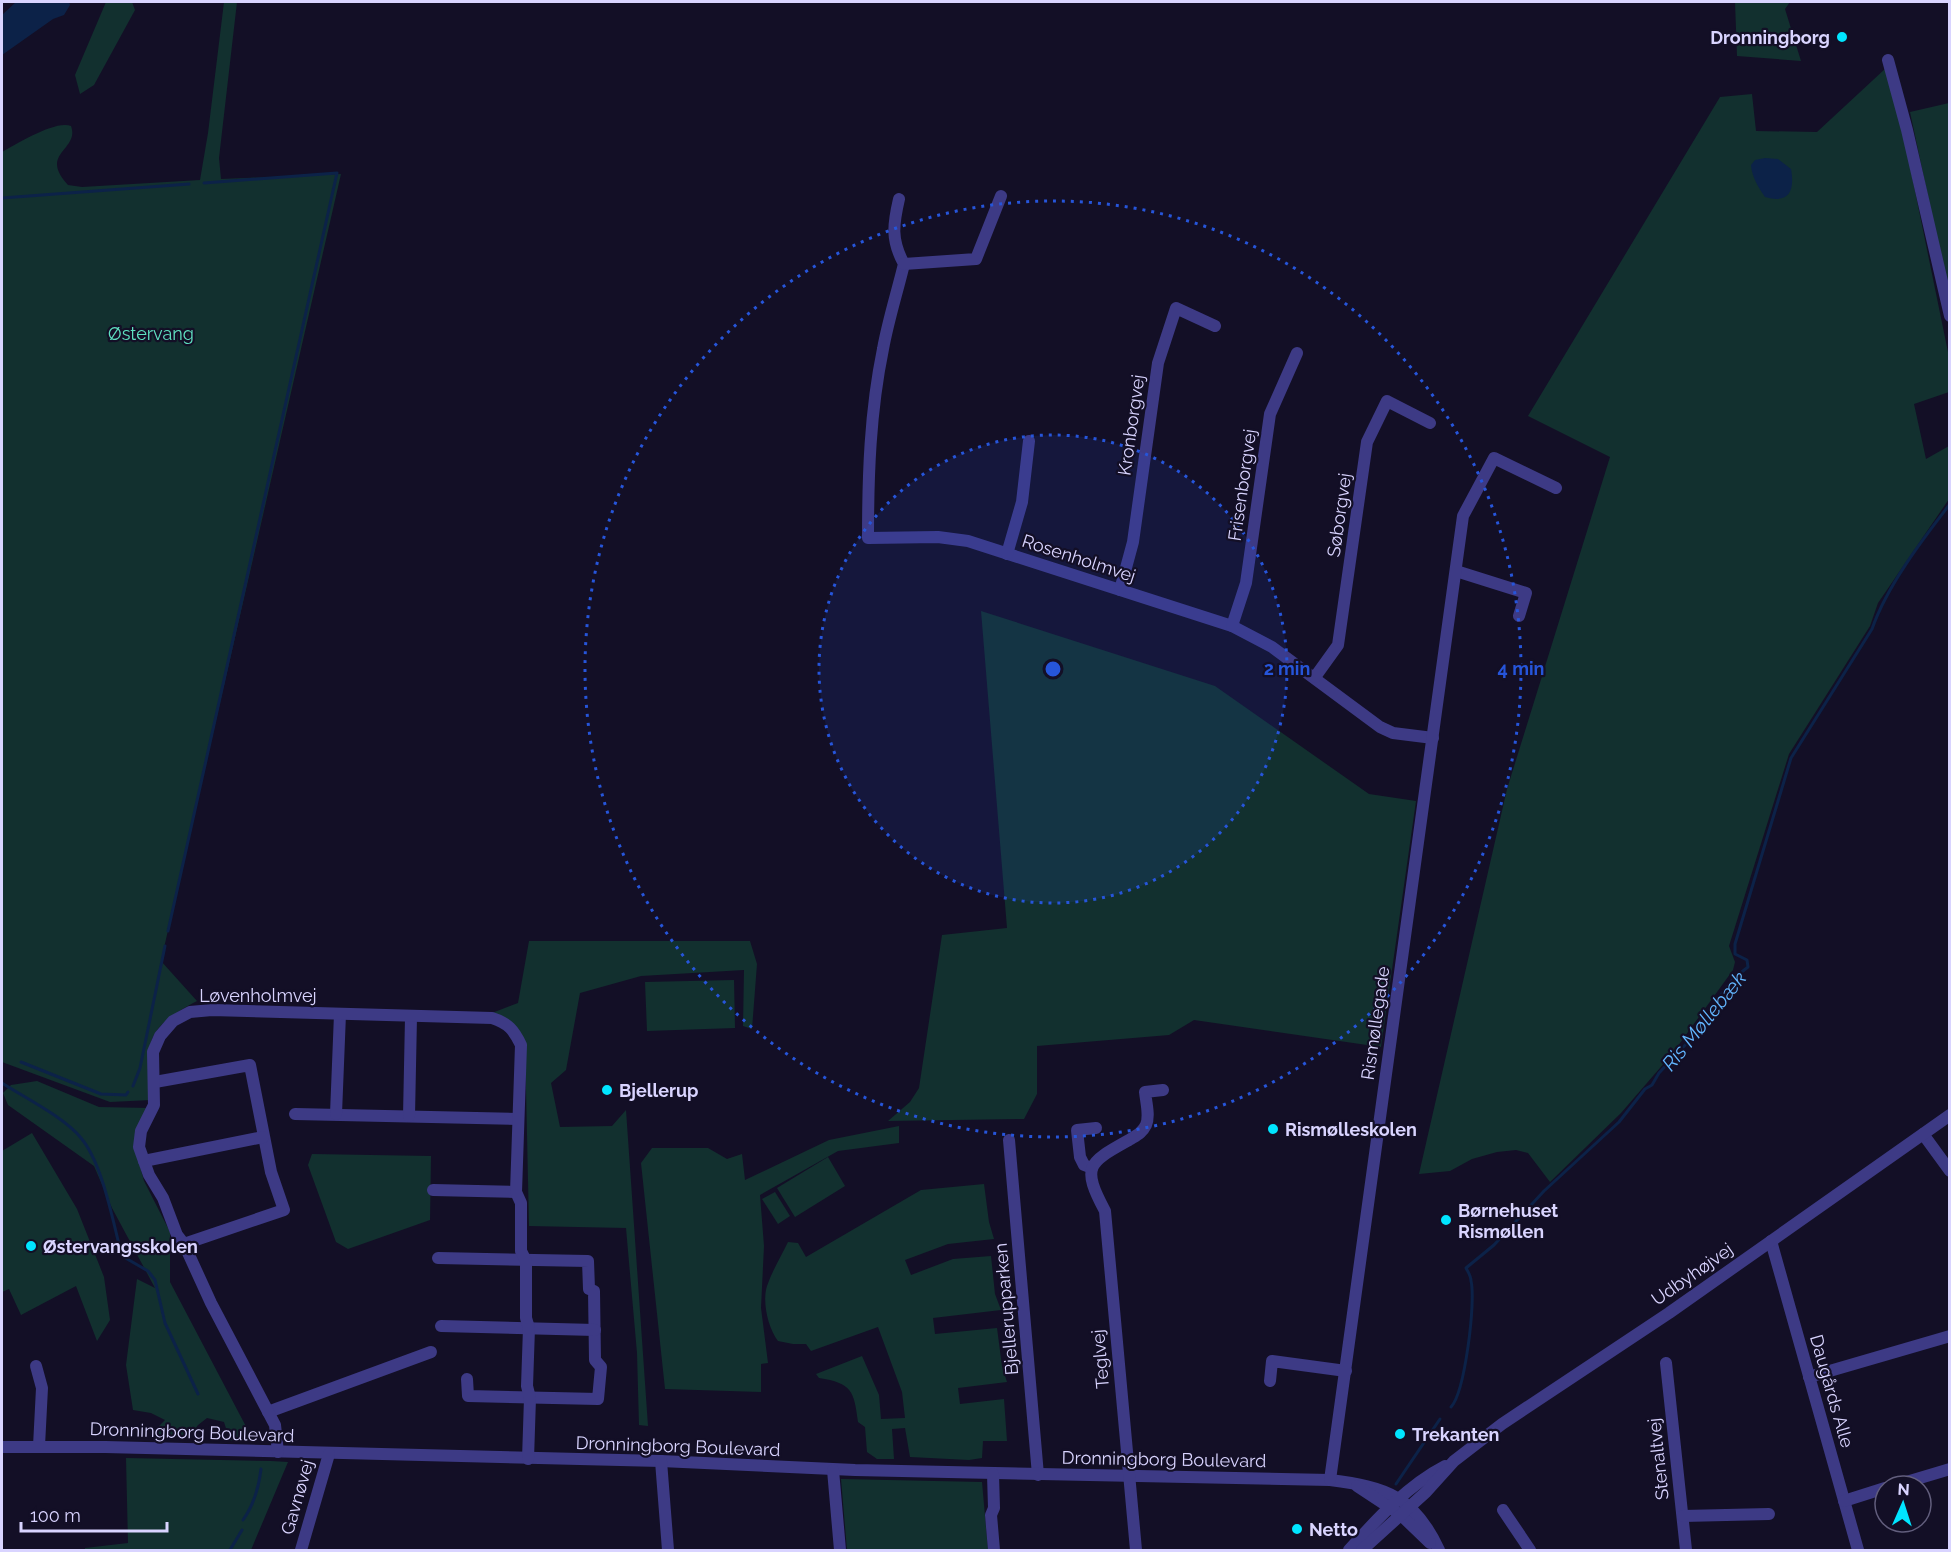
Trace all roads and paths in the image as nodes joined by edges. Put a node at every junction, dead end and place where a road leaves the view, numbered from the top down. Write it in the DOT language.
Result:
graph roads {
  1 [pos="1888,60"];
  2 [pos="1001,196"];
  3 [pos="899,199"];
  4 [pos="904,264"];
  5 [pos="1950,316"];
  6 [pos="1215,326"];
  7 [pos="1297,353"];
  8 [pos="1430,423"];
  9 [pos="1029,441"];
  10 [pos="1556,488"];
  11 [pos="1007,554"];
  12 [pos="1456,571"];
  13 [pos="1120,590"];
  14 [pos="1519,616"];
  15 [pos="1232,626"];
  16 [pos="1315,677"];
  17 [pos="1433,738"];
  18 [pos="340,1014"];
  19 [pos="411,1017"];
  20 [pos="155,1083"];
  21 [pos="1164,1090"];
  22 [pos="295,1114"];
  23 [pos="336,1114"];
  24 [pos="1950,1115"];
  25 [pos="409,1116"];
  26 [pos="518,1119"];
  27 [pos="1096,1128"];
  28 [pos="1923,1134"];
  29 [pos="263,1137"];
  30 [pos="1009,1140"];
  31 [pos="144,1161"];
  32 [pos="1092,1168"];
  33 [pos="1950,1171"];
  34 [pos="433,1190"];
  35 [pos="516,1192"];
  36 [pos="1771,1242"];
  37 [pos="184,1244"];
  38 [pos="438,1258"];
  39 [pos="526,1261"];
  40 [pos="441,1326"];
  41 [pos="529,1328"];
  42 [pos="595,1330"];
  43 [pos="1950,1336"];
  44 [pos="431,1352"];
  45 [pos="1666,1363"];
  46 [pos="36,1366"];
  47 [pos="1346,1371"];
  48 [pos="1809,1377"];
  49 [pos="468,1379"];
  50 [pos="1269,1381"];
  51 [pos="530,1398"];
  52 [pos="268,1413"];
  53 [pos="39,1446"];
  54 [pos="2,1447"];
  55 [pos="278,1452"];
  56 [pos="328,1454"];
  57 [pos="528,1459"];
  58 [pos="662,1461"];
  59 [pos="1950,1469"];
  60 [pos="833,1470"];
  61 [pos="993,1474"];
  62 [pos="1038,1474"];
  63 [pos="1933,1474"];
  64 [pos="1128,1477"];
  65 [pos="1330,1480"];
  66 [pos="1873,1492"];
  67 [pos="1844,1501"];
  68 [pos="1400,1507"];
  69 [pos="1503,1510"];
  70 [pos="1769,1514"];
  71 [pos="1683,1516"];
  72 [pos="301,1551"];
  73 [pos="668,1551"];
  74 [pos="840,1551"];
  75 [pos="994,1551"];
  76 [pos="1136,1551"];
  77 [pos="1349,1551"];
  78 [pos="1362,1551"];
  79 [pos="1438,1551"];
  80 [pos="1530,1551"];
  81 [pos="1686,1551"];
  82 [pos="1857,1551"];
  1 -- 5 [label="street"];
  2 -- 4 [label="street"];
  3 -- 4 [label="street"];
  4 -- 11 [label="street, Rosenholmvej"];
  6 -- 13 [label="street, Kronborgvej"];
  7 -- 15 [label="street, Frisenborgvej"];
  8 -- 16 [label="street, Søborgvej"];
  9 -- 11 [label="street"];
  10 -- 12 [label="street, Rismøllegade"];
  11 -- 13 [label="street, Rosenholmvej"];
  12 -- 14 [label="street"];
  12 -- 17 [label="street, Rismøllegade"];
  13 -- 15 [label="street, Rosenholmvej"];
  15 -- 16 [label="street, Rosenholmvej"];
  16 -- 17 [label="street, Rosenholmvej"];
  17 -- 47 [label="street, Rismøllegade"];
  18 -- 19 [label="street, Løvenholmvej"];
  18 -- 20 [label="street, Løvenholmvej"];
  18 -- 23 [label="street, Løvenholmvej"];
  19 -- 25 [label="street"];
  19 -- 26 [label="street, Løvenholmvej"];
  20 -- 29 [label="street"];
  20 -- 31 [label="street, Løvenholmvej"];
  21 -- 32 [label="street"];
  22 -- 23 [label="street"];
  23 -- 25 [label="street"];
  24 -- 28 [label="street, Udbyhøjvej"];
  25 -- 26 [label="street"];
  26 -- 35 [label="street, Løvenholmvej"];
  27 -- 32 [label="street, Teglvej"];
  28 -- 33 [label="street"];
  28 -- 36 [label="street, Udbyhøjvej"];
  29 -- 31 [label="street"];
  29 -- 37 [label="street"];
  30 -- 62 [label="street, Bjellerupparken"];
  31 -- 37 [label="street, Løvenholmvej"];
  32 -- 64 [label="street, Teglvej"];
  34 -- 35 [label="street"];
  35 -- 39 [label="street, Løvenholmvej"];
  36 -- 48 [label="street, Daugårds Alle"];
  36 -- 68 [label="street, Udbyhøjvej"];
  37 -- 52 [label="street, Løvenholmvej"];
  38 -- 39 [label="street"];
  39 -- 41 [label="street, Løvenholmvej"];
  39 -- 42 [label="street"];
  40 -- 41 [label="street"];
  41 -- 42 [label="street"];
  41 -- 51 [label="street, Løvenholmvej"];
  42 -- 51 [label="street"];
  43 -- 48 [label="street"];
  44 -- 52 [label="street"];
  45 -- 71 [label="street, Stenaltvej"];
  46 -- 53 [label="street"];
  47 -- 50 [label="street"];
  47 -- 65 [label="street, Rismøllegade"];
  48 -- 67 [label="street, Daugårds Alle"];
  49 -- 51 [label="street"];
  51 -- 57 [label="street, Løvenholmvej"];
  52 -- 55 [label="street, Løvenholmvej"];
  53 -- 54 [label="street, Dronningborg Boulevard"];
  53 -- 55 [label="street, Dronningborg Boulevard"];
  55 -- 56 [label="street, Dronningborg Boulevard"];
  56 -- 57 [label="street, Dronningborg Boulevard"];
  56 -- 72 [label="street, Gavnøvej"];
  57 -- 58 [label="street, Dronningborg Boulevard"];
  58 -- 60 [label="street, Dronningborg Boulevard"];
  58 -- 73 [label="street"];
  59 -- 63 [label="street"];
  60 -- 61 [label="street, Dronningborg Boulevard"];
  60 -- 74 [label="street"];
  61 -- 62 [label="street, Dronningborg Boulevard"];
  61 -- 75 [label="street"];
  62 -- 64 [label="street, Dronningborg Boulevard"];
  64 -- 65 [label="street, Dronningborg Boulevard"];
  64 -- 76 [label="street, Teglvej"];
  65 -- 68 [label="street, Dronningborg Boulevard"];
  66 -- 67 [label="street"];
  67 -- 82 [label="street, Daugårds Alle"];
  68 -- 77 [label="street, Udbyhøjvej"];
  68 -- 78 [label="street, Udbyhøjvej"];
  68 -- 79 [label="street, Dronningborg Boulevard"];
  69 -- 80 [label="street"];
  70 -- 71 [label="street"];
  71 -- 81 [label="street, Stenaltvej"];
}
